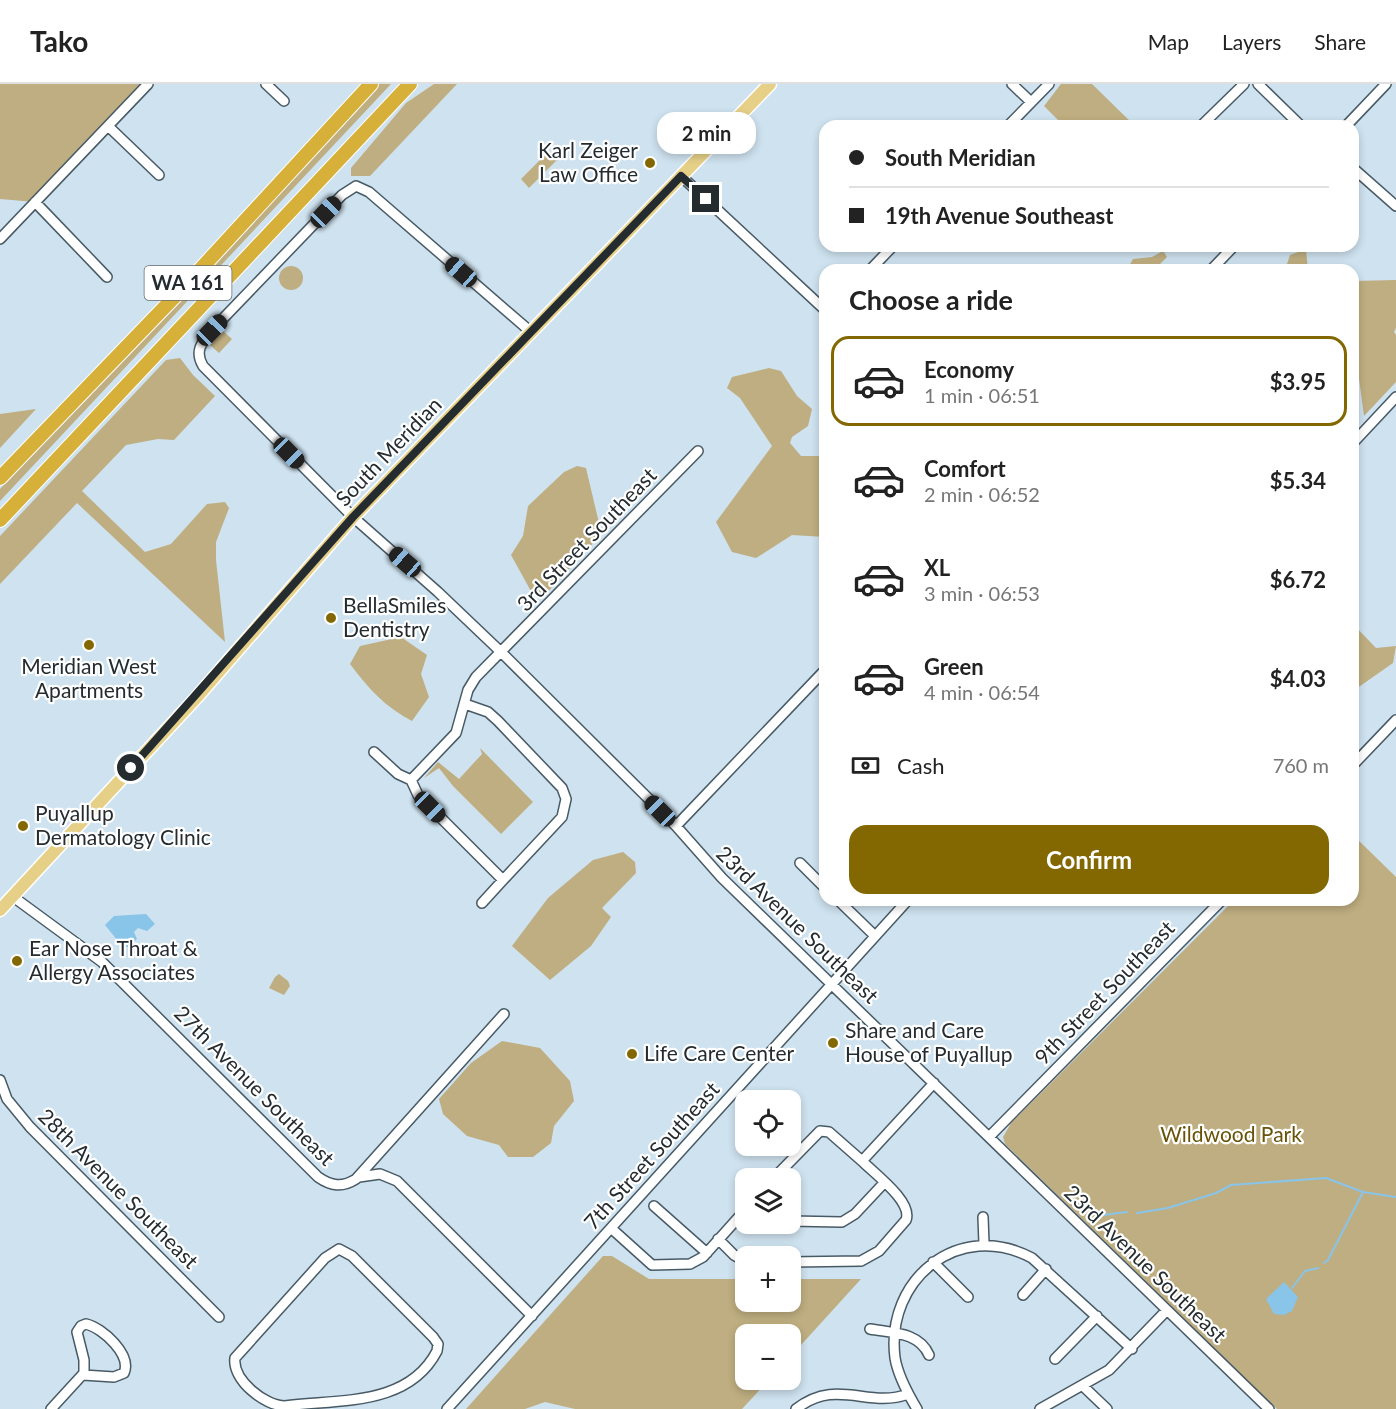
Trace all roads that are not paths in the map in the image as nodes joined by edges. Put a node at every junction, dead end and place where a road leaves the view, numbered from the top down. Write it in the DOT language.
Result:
graph roads {
  1 [pos="148,84"];
  2 [pos="266,84"];
  3 [pos="371,84"];
  4 [pos="410,84"];
  5 [pos="770,84"];
  6 [pos="1011,84"];
  7 [pos="1049,84"];
  8 [pos="1244,84"];
  9 [pos="1258,84"];
  10 [pos="1386,84"];
  11 [pos="284,101"];
  12 [pos="1031,102"];
  13 [pos="1014,120"];
  14 [pos="1208,120"];
  15 [pos="1295,120"];
  16 [pos="1352,120"];
  17 [pos="108,126"];
  18 [pos="1359,173"];
  19 [pos="159,175"];
  20 [pos="681,176"];
  21 [pos="35,202"];
  22 [pos="1396,206"];
  23 [pos="0,239"];
  24 [pos="887,252"];
  25 [pos="1228,252"];
  26 [pos="876,264"];
  27 [pos="1217,264"];
  28 [pos="107,277"];
  29 [pos="819,304"];
  30 [pos="531,332"];
  31 [pos="1396,397"];
  32 [pos="1359,437"];
  33 [pos="698,451"];
  34 [pos="0,478"];
  35 [pos="353,517"];
  36 [pos="0,521"];
  37 [pos="502,653"];
  38 [pos="819,676"];
  39 [pos="465,704"];
  40 [pos="1396,720"];
  41 [pos="374,752"];
  42 [pos="1359,759"];
  43 [pos="411,780"];
  44 [pos="676,826"];
  45 [pos="800,863"];
  46 [pos="503,880"];
  47 [pos="819,882"];
  48 [pos="12,896"];
  49 [pos="482,903"];
  50 [pos="844,906"];
  51 [pos="902,906"];
  52 [pos="1216,906"];
  53 [pos="0,910"];
  54 [pos="874,935"];
  55 [pos="831,984"];
  56 [pos="504,1014"];
  57 [pos="0,1080"];
  58 [pos="934,1083"];
  59 [pos="989,1137"];
  60 [pos="862,1161"];
  61 [pos="784,1168"];
  62 [pos="356,1179"];
  63 [pos="884,1183"];
  64 [pos="654,1206"];
  65 [pos="983,1217"];
  66 [pos="735,1221"];
  67 [pos="801,1221"];
  68 [pos="612,1229"];
  69 [pos="718,1239"];
  70 [pos="984,1244"];
  71 [pos="707,1252"];
  72 [pos="735,1256"];
  73 [pos="801,1262"];
  74 [pos="933,1262"];
  75 [pos="1046,1269"];
  76 [pos="1023,1294"];
  77 [pos="968,1297"];
  78 [pos="1167,1310"];
  79 [pos="532,1316"];
  80 [pos="1097,1316"];
  81 [pos="219,1317"];
  82 [pos="870,1329"];
  83 [pos="896,1333"];
  84 [pos="1132,1348"];
  85 [pos="929,1355"];
  86 [pos="1055,1359"];
  87 [pos="83,1375"];
  88 [pos="1084,1387"];
  89 [pos="908,1394"];
  90 [pos="337,1405"];
  91 [pos="877,1406"];
  92 [pos="51,1409"];
  93 [pos="447,1409"];
  94 [pos="796,1409"];
  95 [pos="917,1409"];
  96 [pos="1040,1409"];
  97 [pos="1107,1409"];
  98 [pos="1269,1409"];
  1 -- 17 [label="street"];
  2 -- 11 [label="street"];
  3 -- 34 [label="highway, WA 161"];
  4 -- 36 [label="highway, WA 161"];
  5 -- 20 [label="main road, South Meridian"];
  6 -- 12 [label="street"];
  7 -- 12 [label="street"];
  8 -- 14 [label="street"];
  9 -- 15 [label="street"];
  10 -- 16 [label="street"];
  12 -- 13 [label="street"];
  17 -- 19 [label="street"];
  17 -- 21 [label="street"];
  18 -- 22 [label="street"];
  20 -- 29 [label="street"];
  20 -- 30 [label="main road, South Meridian"];
  21 -- 23 [label="street"];
  21 -- 28 [label="street"];
  24 -- 26 [label="street"];
  25 -- 27 [label="street"];
  30 -- 35 [label="main road, South Meridian"];
  30 -- 35 [label="street, 23rd Avenue Southeast"];
  31 -- 32 [label="street"];
  33 -- 37 [label="street, 3rd Street Southeast"];
  35 -- 37 [label="street, 23rd Avenue Southeast"];
  35 -- 48 [label="main road, South Meridian"];
  37 -- 39 [label="street, 3rd Street Southeast"];
  37 -- 44 [label="street, 23rd Avenue Southeast"];
  38 -- 44 [label="street"];
  39 -- 43 [label="street, 3rd Street Southeast"];
  39 -- 46 [label="street"];
  40 -- 42 [label="street"];
  41 -- 43 [label="street"];
  43 -- 46 [label="street"];
  44 -- 55 [label="street, 23rd Avenue Southeast"];
  45 -- 47 [label="street"];
  46 -- 49 [label="street"];
  48 -- 53 [label="main road, South Meridian"];
  48 -- 62 [label="street, 27th Avenue Southeast"];
  50 -- 54 [label="street"];
  51 -- 54 [label="street, 7th Street Southeast"];
  52 -- 59 [label="street, 9th Street Southeast"];
  54 -- 55 [label="street, 7th Street Southeast"];
  55 -- 58 [label="street, 23rd Avenue Southeast"];
  55 -- 68 [label="street, 7th Street Southeast"];
  56 -- 62 [label="street"];
  57 -- 81 [label="street, 28th Avenue Southeast"];
  58 -- 59 [label="street, 23rd Avenue Southeast"];
  58 -- 60 [label="street"];
  59 -- 78 [label="street, 23rd Avenue Southeast"];
  60 -- 61 [label="street"];
  60 -- 63 [label="street"];
  62 -- 79 [label="street, 27th Avenue Southeast"];
  63 -- 67 [label="street"];
  63 -- 73 [label="street"];
  64 -- 71 [label="street"];
  65 -- 70 [label="street"];
  66 -- 69 [label="street"];
  68 -- 71 [label="street"];
  68 -- 79 [label="street, 7th Street Southeast"];
  69 -- 71 [label="street"];
  69 -- 72 [label="street"];
  70 -- 74 [label="street"];
  70 -- 75 [label="street"];
  74 -- 77 [label="street"];
  74 -- 83 [label="street"];
  75 -- 76 [label="street"];
  75 -- 80 [label="street"];
  78 -- 84 [label="street"];
  78 -- 98 [label="street, 23rd Avenue Southeast"];
  79 -- 93 [label="street, 7th Street Southeast"];
  80 -- 84 [label="street"];
  80 -- 86 [label="street"];
  82 -- 83 [label="street"];
  83 -- 85 [label="street"];
  83 -- 89 [label="street"];
  84 -- 88 [label="street"];
  87 -- 87 [label="street"];
  87 -- 92 [label="street"];
  88 -- 96 [label="street"];
  88 -- 97 [label="street"];
  89 -- 91 [label="street"];
  89 -- 95 [label="street"];
  90 -- 90 [label="street"];
  91 -- 94 [label="street"];
}
